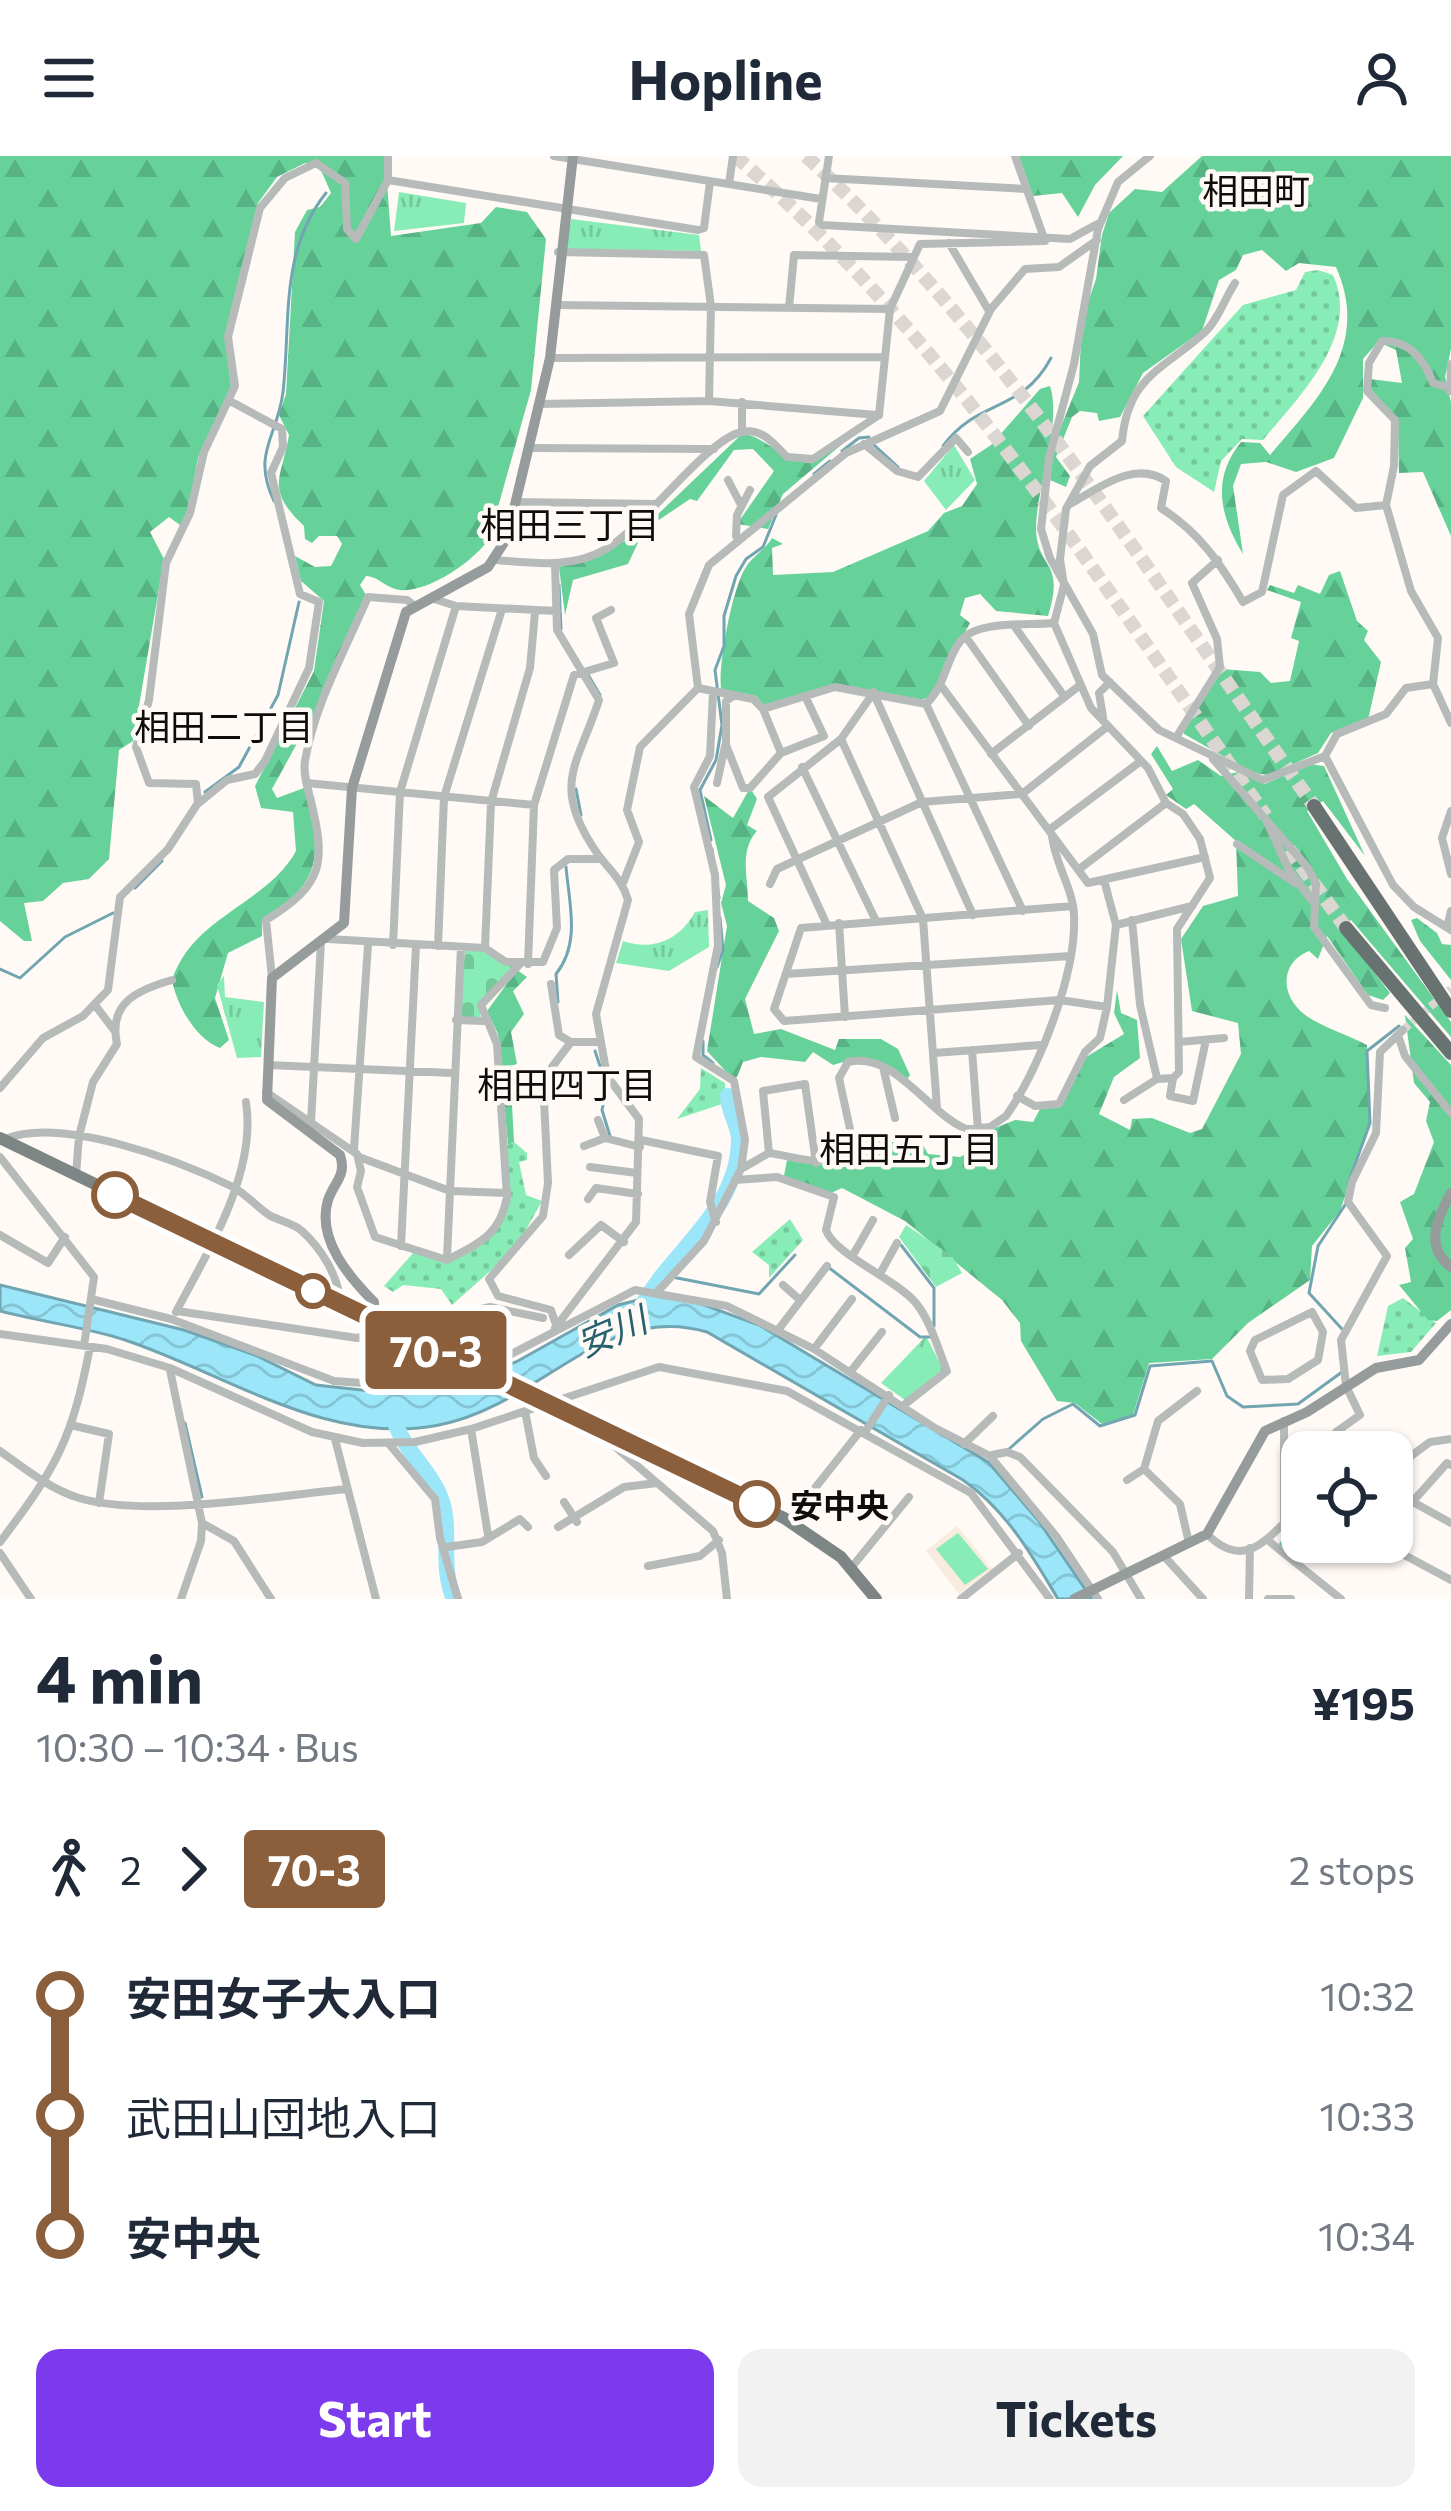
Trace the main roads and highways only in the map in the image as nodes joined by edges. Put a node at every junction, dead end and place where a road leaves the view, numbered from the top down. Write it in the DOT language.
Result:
graph roads {
  1 [pos="1313,806"];
  2 [pos="1346,928"];
  3 [pos="1451,1011"];
  4 [pos="1451,1053"];
  5 [pos="2,1139"];
  6 [pos="876,1599"];
  1 -- 3 [label="highway"];
  2 -- 4 [label="highway"];
  5 -- 6 [label="main road"];
}
